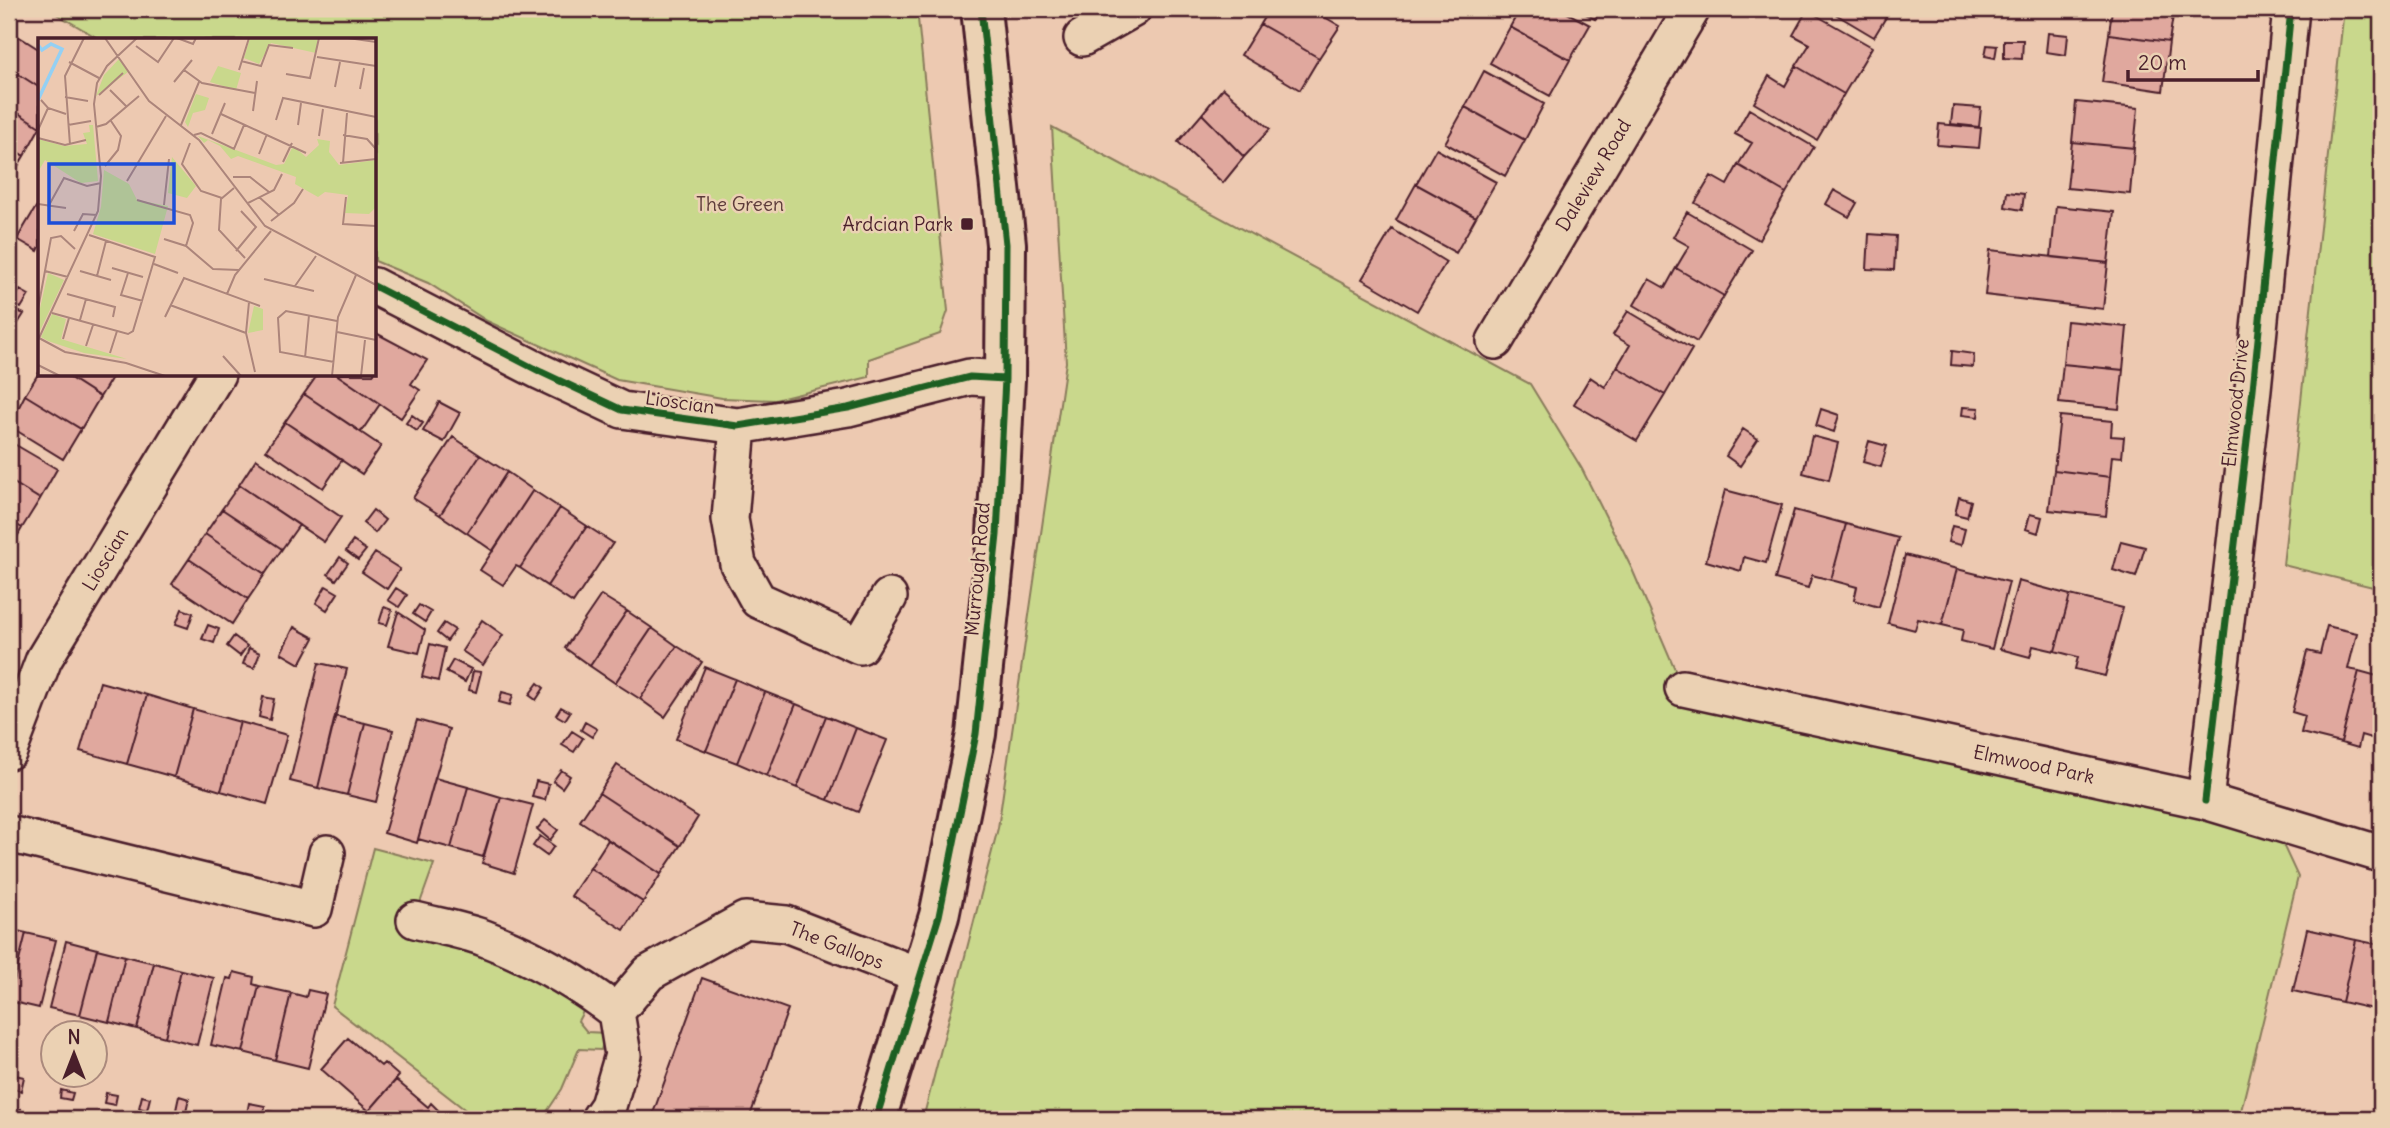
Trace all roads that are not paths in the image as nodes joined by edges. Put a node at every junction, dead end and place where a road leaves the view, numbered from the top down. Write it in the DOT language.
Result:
graph roads {
  1 [pos="981,9"];
  2 [pos="1133,9"];
  3 [pos="1692,9"];
  4 [pos="2291,9"];
  5 [pos="1082,38"];
  6 [pos="376,287"];
  7 [pos="1495,341"];
  8 [pos="216,376"];
  9 [pos="1005,379"];
  10 [pos="738,426"];
  11 [pos="889,597"];
  12 [pos="1683,688"];
  13 [pos="9,751"];
  14 [pos="2206,801"];
  15 [pos="9,834"];
  16 [pos="327,853"];
  17 [pos="2381,854"];
  18 [pos="415,920"];
  19 [pos="920,975"];
  20 [pos="616,1012"];
  21 [pos="599,1119"];
  22 [pos="876,1119"];
  1 -- 9 [label="street, Murrough Road"];
  2 -- 5 [label="street"];
  3 -- 7 [label="street, Daleview Road"];
  4 -- 14 [label="street, Elmwood Drive"];
  6 -- 10 [label="street, Lioscian"];
  8 -- 13 [label="street, Lioscian"];
  9 -- 10 [label="street, Lioscian"];
  9 -- 19 [label="street, Murrough Road"];
  10 -- 11 [label="street, Lioscian"];
  12 -- 14 [label="street, Elmwood Park"];
  14 -- 17 [label="street, Elmwood Park"];
  15 -- 16 [label="street"];
  18 -- 20 [label="street"];
  19 -- 20 [label="street, The Gallops"];
  19 -- 22 [label="street, Murrough Road"];
  20 -- 21 [label="street"];
}
